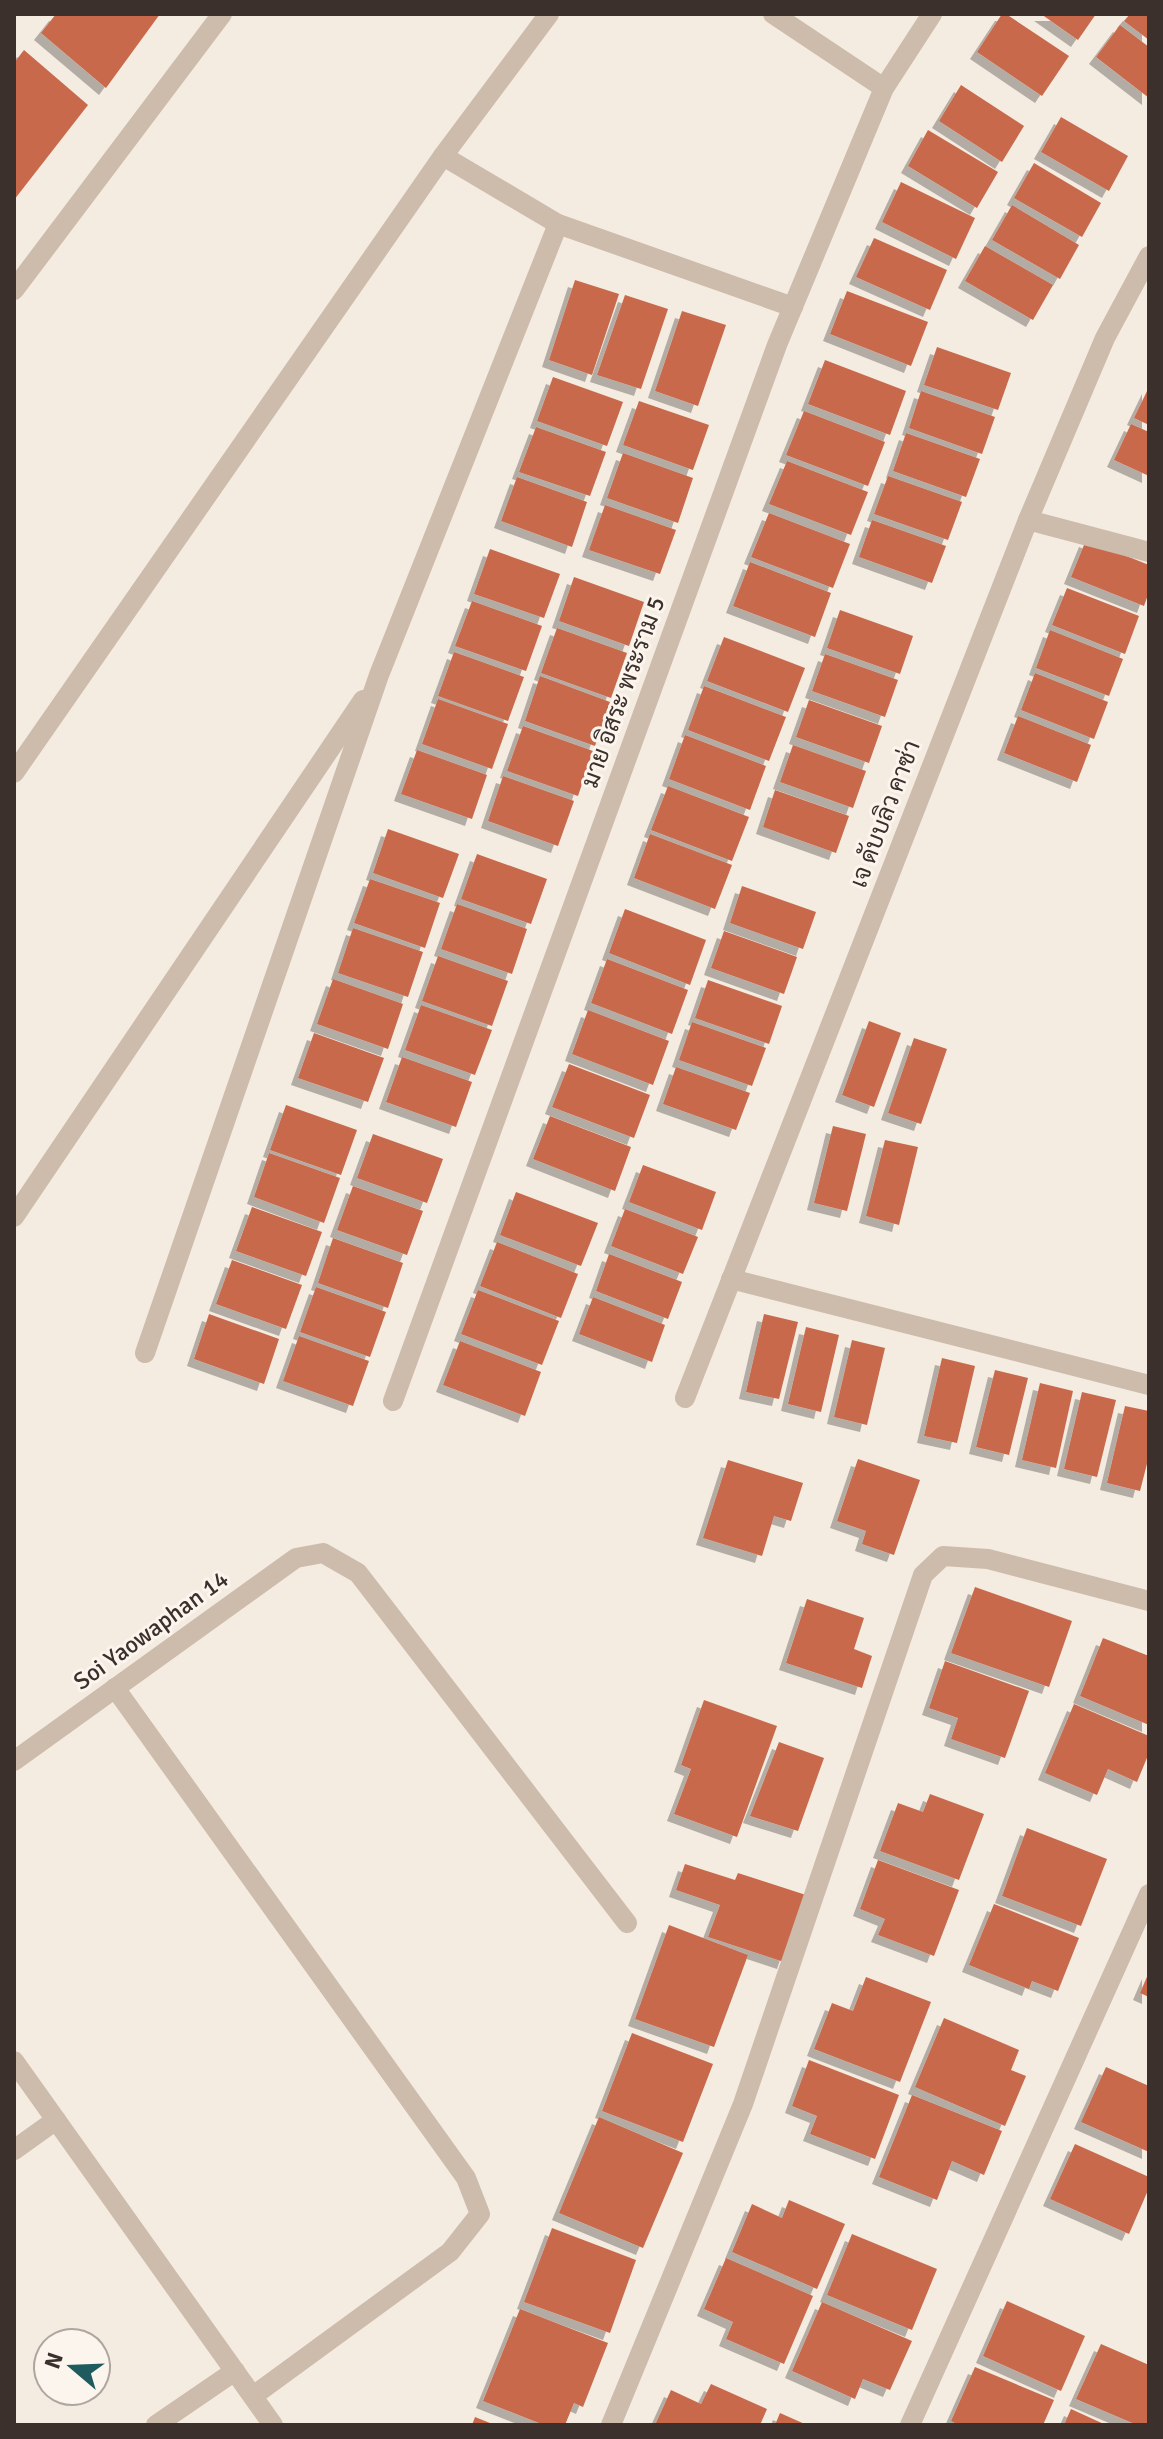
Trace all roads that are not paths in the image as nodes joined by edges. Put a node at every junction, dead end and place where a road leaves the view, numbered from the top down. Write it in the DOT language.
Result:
graph roads {
  1 [pos="222,14"];
  2 [pos="549,14"];
  3 [pos="773,14"];
  4 [pos="932,14"];
  5 [pos="884,88"];
  6 [pos="443,156"];
  7 [pos="558,224"];
  8 [pos="1149,256"];
  9 [pos="14,290"];
  10 [pos="793,307"];
  11 [pos="1028,520"];
  12 [pos="1149,552"];
  13 [pos="379,675"];
  14 [pos="14,773"];
  15 [pos="14,1217"];
  16 [pos="731,1279"];
  17 [pos="145,1353"];
  18 [pos="1149,1385"];
  19 [pos="685,1398"];
  20 [pos="393,1401"];
  21 [pos="1149,1601"];
  22 [pos="115,1688"];
  23 [pos="14,1761"];
  24 [pos="1149,1894"];
  25 [pos="627,1923"];
  26 [pos="14,2061"];
  27 [pos="56,2120"];
  28 [pos="14,2150"];
  29 [pos="235,2371"];
  30 [pos="253,2396"];
  31 [pos="156,2425"];
  32 [pos="273,2425"];
  33 [pos="611,2425"];
  34 [pos="910,2425"];
  1 -- 9 [label="street"];
  2 -- 6 [label="street"];
  3 -- 5 [label="street"];
  4 -- 5 [label="street, มาย อิสระ พระราม 5"];
  5 -- 10 [label="street, มาย อิสระ พระราม 5"];
  6 -- 7 [label="street"];
  6 -- 14 [label="street"];
  7 -- 10 [label="street"];
  7 -- 13 [label="street"];
  8 -- 11 [label="street, เจ ดับบลิว คาซ่า"];
  10 -- 20 [label="street, มาย อิสระ พระราม 5"];
  11 -- 12 [label="street"];
  11 -- 16 [label="street, เจ ดับบลิว คาซ่า"];
  13 -- 15 [label="street"];
  13 -- 17 [label="street"];
  16 -- 18 [label="street"];
  16 -- 19 [label="street, เจ ดับบลิว คาซ่า"];
  21 -- 33 [label="street"];
  22 -- 23 [label="street, Soi Yaowaphan 14"];
  22 -- 25 [label="street, Soi Yaowaphan 14"];
  22 -- 30 [label="street"];
  24 -- 34 [label="street"];
  26 -- 27 [label="street"];
  27 -- 28 [label="street"];
  27 -- 29 [label="street"];
  29 -- 30 [label="street"];
  29 -- 31 [label="street"];
  30 -- 32 [label="street"];
}
